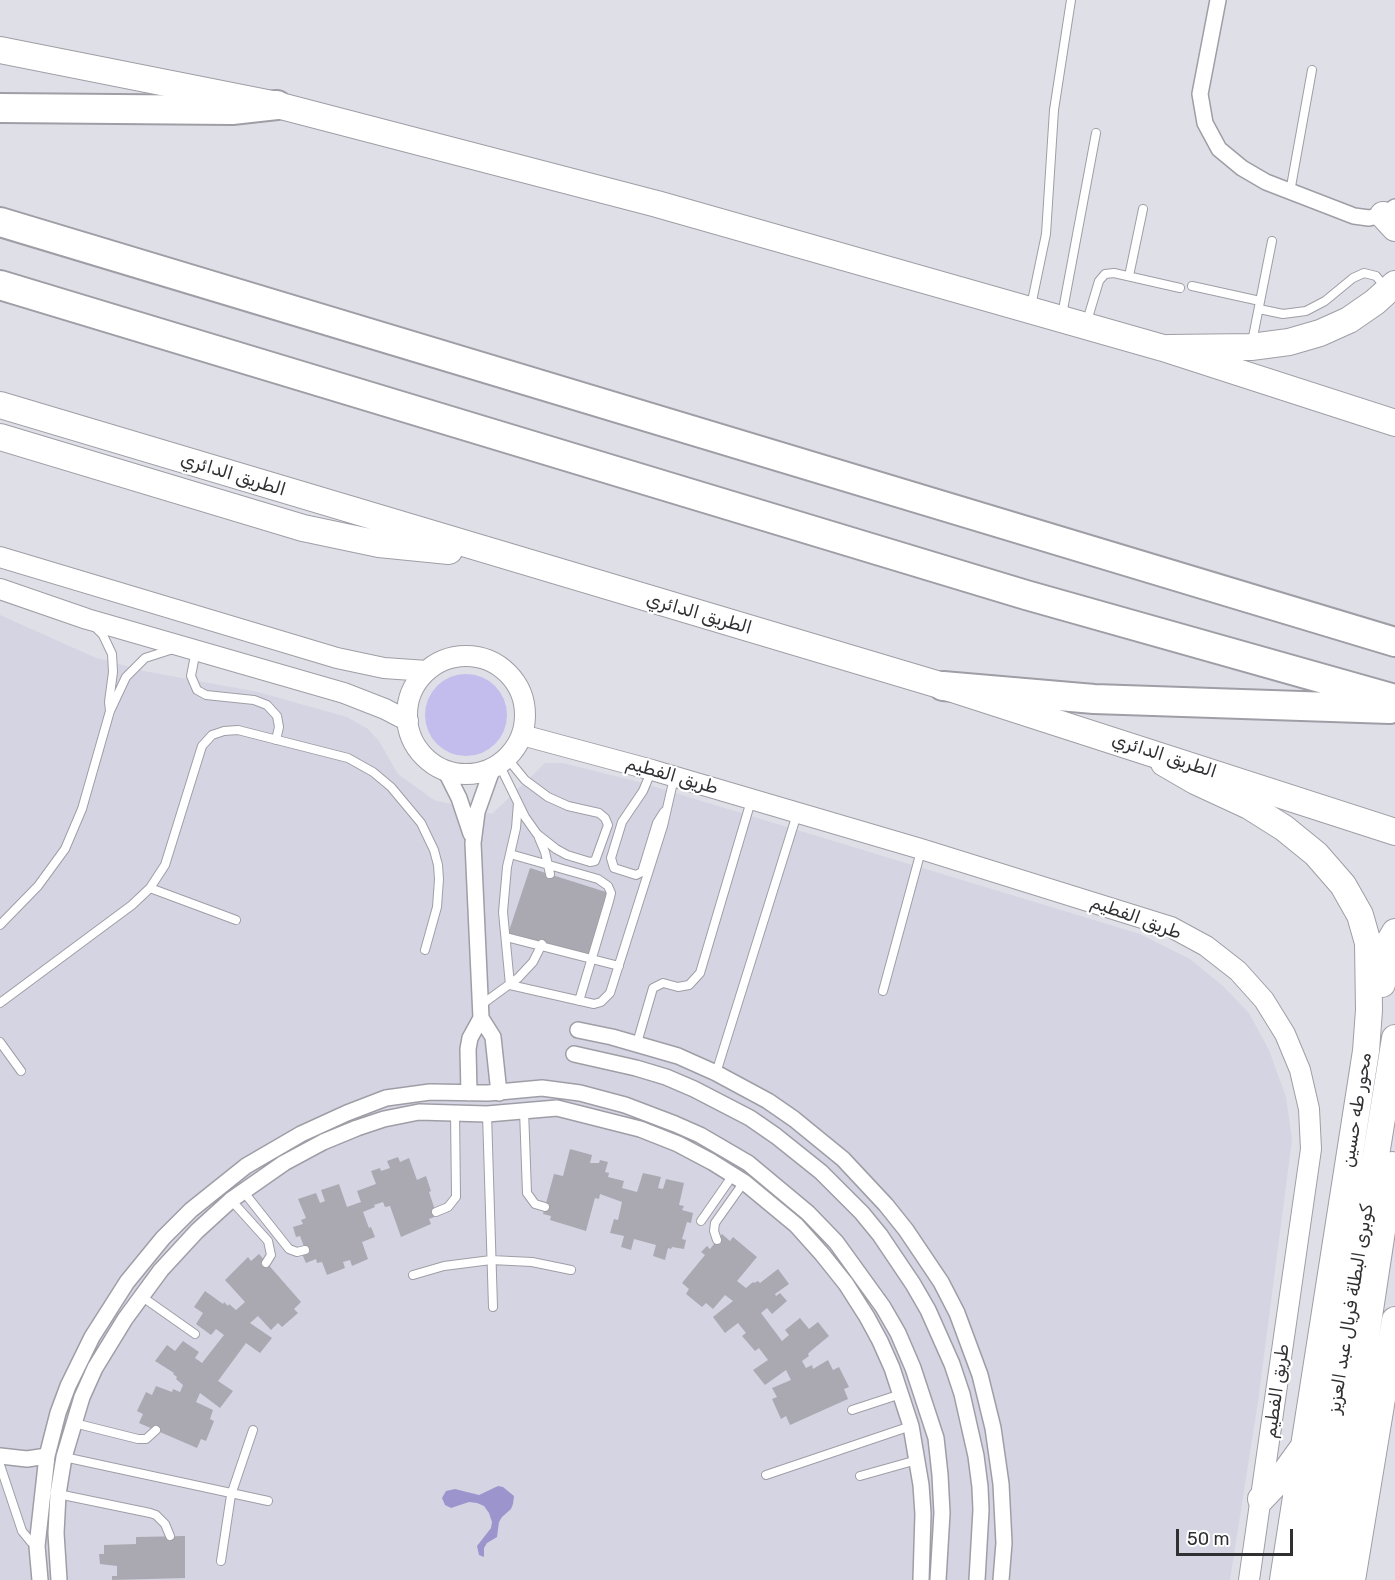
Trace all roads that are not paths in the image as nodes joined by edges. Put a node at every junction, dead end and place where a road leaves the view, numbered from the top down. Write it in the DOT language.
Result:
graph roads {
  1 [pos="1071,0"];
  2 [pos="1218,0"];
  3 [pos="0,50"];
  4 [pos="1312,70"];
  5 [pos="277,105"];
  6 [pos="0,108"];
  7 [pos="1096,133"];
  8 [pos="1290,192"];
  9 [pos="1143,208"];
  10 [pos="1391,217"];
  11 [pos="0,222"];
  12 [pos="1272,241"];
  13 [pos="1129,276"];
  14 [pos="0,285"];
  15 [pos="1192,286"];
  16 [pos="1180,288"];
  17 [pos="1392,288"];
  18 [pos="1259,305"];
  19 [pos="1030,310"];
  20 [pos="1073,323"];
  21 [pos="1251,347"];
  22 [pos="1163,348"];
  23 [pos="0,405"];
  24 [pos="1395,423"];
  25 [pos="0,437"];
  26 [pos="489,552"];
  27 [pos="0,557"];
  28 [pos="0,590"];
  29 [pos="87,619"];
  30 [pos="1395,642"];
  31 [pos="190,648"];
  32 [pos="427,671"];
  33 [pos="943,686"];
  34 [pos="1395,699"];
  35 [pos="1395,709"];
  36 [pos="110,711"];
  37 [pos="408,721"];
  38 [pos="522,735"];
  39 [pos="276,740"];
  40 [pos="1144,750"];
  41 [pos="500,763"];
  42 [pos="445,770"];
  43 [pos="652,770"];
  44 [pos="674,777"];
  45 [pos="751,800"];
  46 [pos="519,803"];
  47 [pos="664,812"];
  48 [pos="797,813"];
  49 [pos="1395,832"];
  50 [pos="537,834"];
  51 [pos="473,843"];
  52 [pos="921,849"];
  53 [pos="510,854"];
  54 [pos="548,865"];
  55 [pos="550,874"];
  56 [pos="150,888"];
  57 [pos="236,920"];
  58 [pos="0,926"];
  59 [pos="1395,933"];
  60 [pos="506,937"];
  61 [pos="541,945"];
  62 [pos="425,950"];
  63 [pos="591,959"];
  64 [pos="619,966"];
  65 [pos="510,985"];
  66 [pos="883,992"];
  67 [pos="579,1001"];
  68 [pos="0,1003"];
  69 [pos="480,1012"];
  70 [pos="578,1030"];
  71 [pos="1395,1038"];
  72 [pos="0,1042"];
  73 [pos="637,1043"];
  74 [pos="1366,1051"];
  75 [pos="574,1054"];
  76 [pos="21,1071"];
  77 [pos="716,1073"];
  78 [pos="469,1093"];
  79 [pos="499,1093"];
  80 [pos="599,1098"];
  81 [pos="524,1110"];
  82 [pos="455,1112"];
  83 [pos="487,1114"];
  84 [pos="594,1116"];
  85 [pos="1395,1148"];
  86 [pos="274,1149"];
  87 [pos="284,1163"];
  88 [pos="738,1178"];
  89 [pos="786,1193"];
  90 [pos="237,1195"];
  91 [pos="774,1205"];
  92 [pos="545,1208"];
  93 [pos="436,1212"];
  94 [pos="701,1221"];
  95 [pos="717,1240"];
  96 [pos="305,1250"];
  97 [pos="491,1260"];
  98 [pos="267,1263"];
  99 [pos="571,1269"];
  100 [pos="413,1275"];
  101 [pos="141,1296"];
  102 [pos="493,1307"];
  103 [pos="1394,1333"];
  104 [pos="195,1334"];
  105 [pos="898,1334"];
  106 [pos="880,1341"];
  107 [pos="80,1360"];
  108 [pos="95,1368"];
  109 [pos="901,1394"];
  110 [pos="852,1410"];
  111 [pos="73,1423"];
  112 [pos="911,1426"];
  113 [pos="156,1430"];
  114 [pos="253,1430"];
  115 [pos="1304,1446"];
  116 [pos="0,1456"];
  117 [pos="47,1456"];
  118 [pos="64,1457"];
  119 [pos="917,1460"];
  120 [pos="0,1465"];
  121 [pos="766,1475"];
  122 [pos="860,1476"];
  123 [pos="1001,1484"];
  124 [pos="980,1487"];
  125 [pos="58,1494"];
  126 [pos="231,1495"];
  127 [pos="1261,1499"];
  128 [pos="268,1502"];
  129 [pos="922,1514"];
  130 [pos="942,1514"];
  131 [pos="170,1536"];
  132 [pos="37,1546"];
  133 [pos="221,1561"];
  134 [pos="40,1580"];
  135 [pos="59,1580"];
  136 [pos="921,1580"];
  137 [pos="938,1580"];
  138 [pos="977,1580"];
  139 [pos="1001,1580"];
  140 [pos="1250,1580"];
  141 [pos="1283,1580"];
  142 [pos="1305,1580"];
  143 [pos="1329,1580"];
  144 [pos="1352,1580"];
  1 -- 19 [label="lane"];
  2 -- 8 [label="street"];
  3 -- 5 [label="main road"];
  4 -- 8 [label="lane"];
  5 -- 6 [label="highway"];
  5 -- 19 [label="main road"];
  7 -- 20 [label="lane"];
  8 -- 10 [label="street"];
  9 -- 13 [label="lane"];
  11 -- 30 [label="highway"];
  12 -- 18 [label="lane"];
  13 -- 16 [label="lane"];
  13 -- 20 [label="lane"];
  14 -- 34 [label="highway"];
  15 -- 18 [label="lane"];
  17 -- 18 [label="lane"];
  17 -- 21 [label="main road"];
  18 -- 21 [label="lane"];
  19 -- 20 [label="main road"];
  20 -- 22 [label="main road"];
  21 -- 22 [label="main road"];
  22 -- 24 [label="main road"];
  23 -- 26 [label="main road, الطريق الدائري"];
  25 -- 26 [label="main road"];
  26 -- 33 [label="main road, الطريق الدائري"];
  27 -- 32 [label="street"];
  28 -- 29 [label="street"];
  29 -- 31 [label="street"];
  29 -- 36 [label="lane"];
  31 -- 36 [label="lane"];
  31 -- 37 [label="street"];
  31 -- 39 [label="lane"];
  32 -- 37 [label="street"];
  32 -- 38 [label="street"];
  33 -- 35 [label="highway"];
  33 -- 40 [label="main road, الطريق الدائري"];
  36 -- 58 [label="lane"];
  37 -- 42 [label="street"];
  38 -- 41 [label="street"];
  38 -- 43 [label="street, طريق الفطيم"];
  39 -- 56 [label="lane"];
  39 -- 62 [label="lane"];
  40 -- 49 [label="main road, الطريق الدائري"];
  40 -- 74 [label="main road, محور طه حسين"];
  41 -- 42 [label="street"];
  41 -- 46 [label="lane"];
  41 -- 50 [label="lane"];
  41 -- 51 [label="street"];
  42 -- 51 [label="street"];
  43 -- 44 [label="street, طريق الفطيم"];
  43 -- 47 [label="lane"];
  44 -- 45 [label="street, طريق الفطيم"];
  44 -- 47 [label="lane"];
  45 -- 48 [label="street, طريق الفطيم"];
  45 -- 73 [label="lane"];
  46 -- 50 [label="lane"];
  46 -- 53 [label="lane"];
  47 -- 64 [label="lane"];
  48 -- 52 [label="street, طريق الفطيم"];
  48 -- 77 [label="lane"];
  50 -- 54 [label="lane"];
  51 -- 69 [label="street"];
  52 -- 66 [label="lane"];
  52 -- 127 [label="street, طريق الفطيم"];
  53 -- 54 [label="lane"];
  53 -- 60 [label="lane"];
  54 -- 55 [label="lane"];
  54 -- 63 [label="lane"];
  56 -- 57 [label="lane"];
  56 -- 68 [label="lane"];
  59 -- 74 [label="main road"];
  60 -- 61 [label="lane"];
  60 -- 65 [label="lane"];
  61 -- 63 [label="lane"];
  61 -- 65 [label="lane"];
  63 -- 64 [label="lane"];
  63 -- 67 [label="lane"];
  64 -- 67 [label="lane"];
  65 -- 67 [label="lane"];
  65 -- 69 [label="lane"];
  69 -- 78 [label="street"];
  69 -- 79 [label="street"];
  70 -- 73 [label="street"];
  71 -- 142 [label="main road, كوبرى البطلة فريال عبد العزيز"];
  72 -- 76 [label="lane"];
  73 -- 77 [label="street"];
  74 -- 115 [label="main road, محور طه حسين"];
  75 -- 124 [label="street"];
  77 -- 123 [label="street"];
  78 -- 79 [label="street"];
  78 -- 86 [label="street"];
  79 -- 80 [label="street"];
  80 -- 84 [label="street"];
  80 -- 89 [label="street"];
  81 -- 83 [label="street"];
  81 -- 84 [label="street"];
  81 -- 92 [label="lane"];
  82 -- 83 [label="street"];
  82 -- 87 [label="street"];
  82 -- 93 [label="lane"];
  83 -- 97 [label="lane"];
  84 -- 88 [label="street"];
  85 -- 143 [label="main road, كوبرى البطلة فريال عبد العزيز"];
  86 -- 87 [label="street"];
  86 -- 107 [label="street"];
  87 -- 90 [label="street"];
  88 -- 91 [label="street"];
  88 -- 94 [label="lane"];
  88 -- 95 [label="lane"];
  89 -- 91 [label="street"];
  89 -- 105 [label="street"];
  90 -- 96 [label="lane"];
  90 -- 98 [label="lane"];
  90 -- 101 [label="street"];
  91 -- 106 [label="street"];
  97 -- 99 [label="lane"];
  97 -- 100 [label="lane"];
  97 -- 102 [label="lane"];
  101 -- 104 [label="lane"];
  101 -- 108 [label="street"];
  103 -- 144 [label="main road"];
  105 -- 106 [label="street"];
  105 -- 130 [label="street"];
  106 -- 109 [label="street"];
  107 -- 108 [label="street"];
  107 -- 117 [label="street"];
  108 -- 111 [label="street"];
  109 -- 110 [label="lane"];
  109 -- 112 [label="street"];
  111 -- 113 [label="lane"];
  111 -- 118 [label="street"];
  112 -- 119 [label="street"];
  112 -- 121 [label="lane"];
  114 -- 126 [label="lane"];
  115 -- 127 [label="main road"];
  115 -- 141 [label="main road, محور طه حسين"];
  116 -- 117 [label="street"];
  117 -- 132 [label="street"];
  118 -- 125 [label="street"];
  118 -- 126 [label="lane"];
  119 -- 122 [label="lane"];
  119 -- 129 [label="street"];
  120 -- 132 [label="lane"];
  123 -- 124 [label="street"];
  123 -- 139 [label="street"];
  124 -- 138 [label="street"];
  125 -- 131 [label="lane"];
  125 -- 135 [label="street"];
  126 -- 128 [label="lane"];
  126 -- 133 [label="lane"];
  127 -- 140 [label="street, طريق الفطيم"];
  129 -- 130 [label="street"];
  129 -- 136 [label="street"];
  130 -- 137 [label="street"];
  132 -- 134 [label="street"];
}
